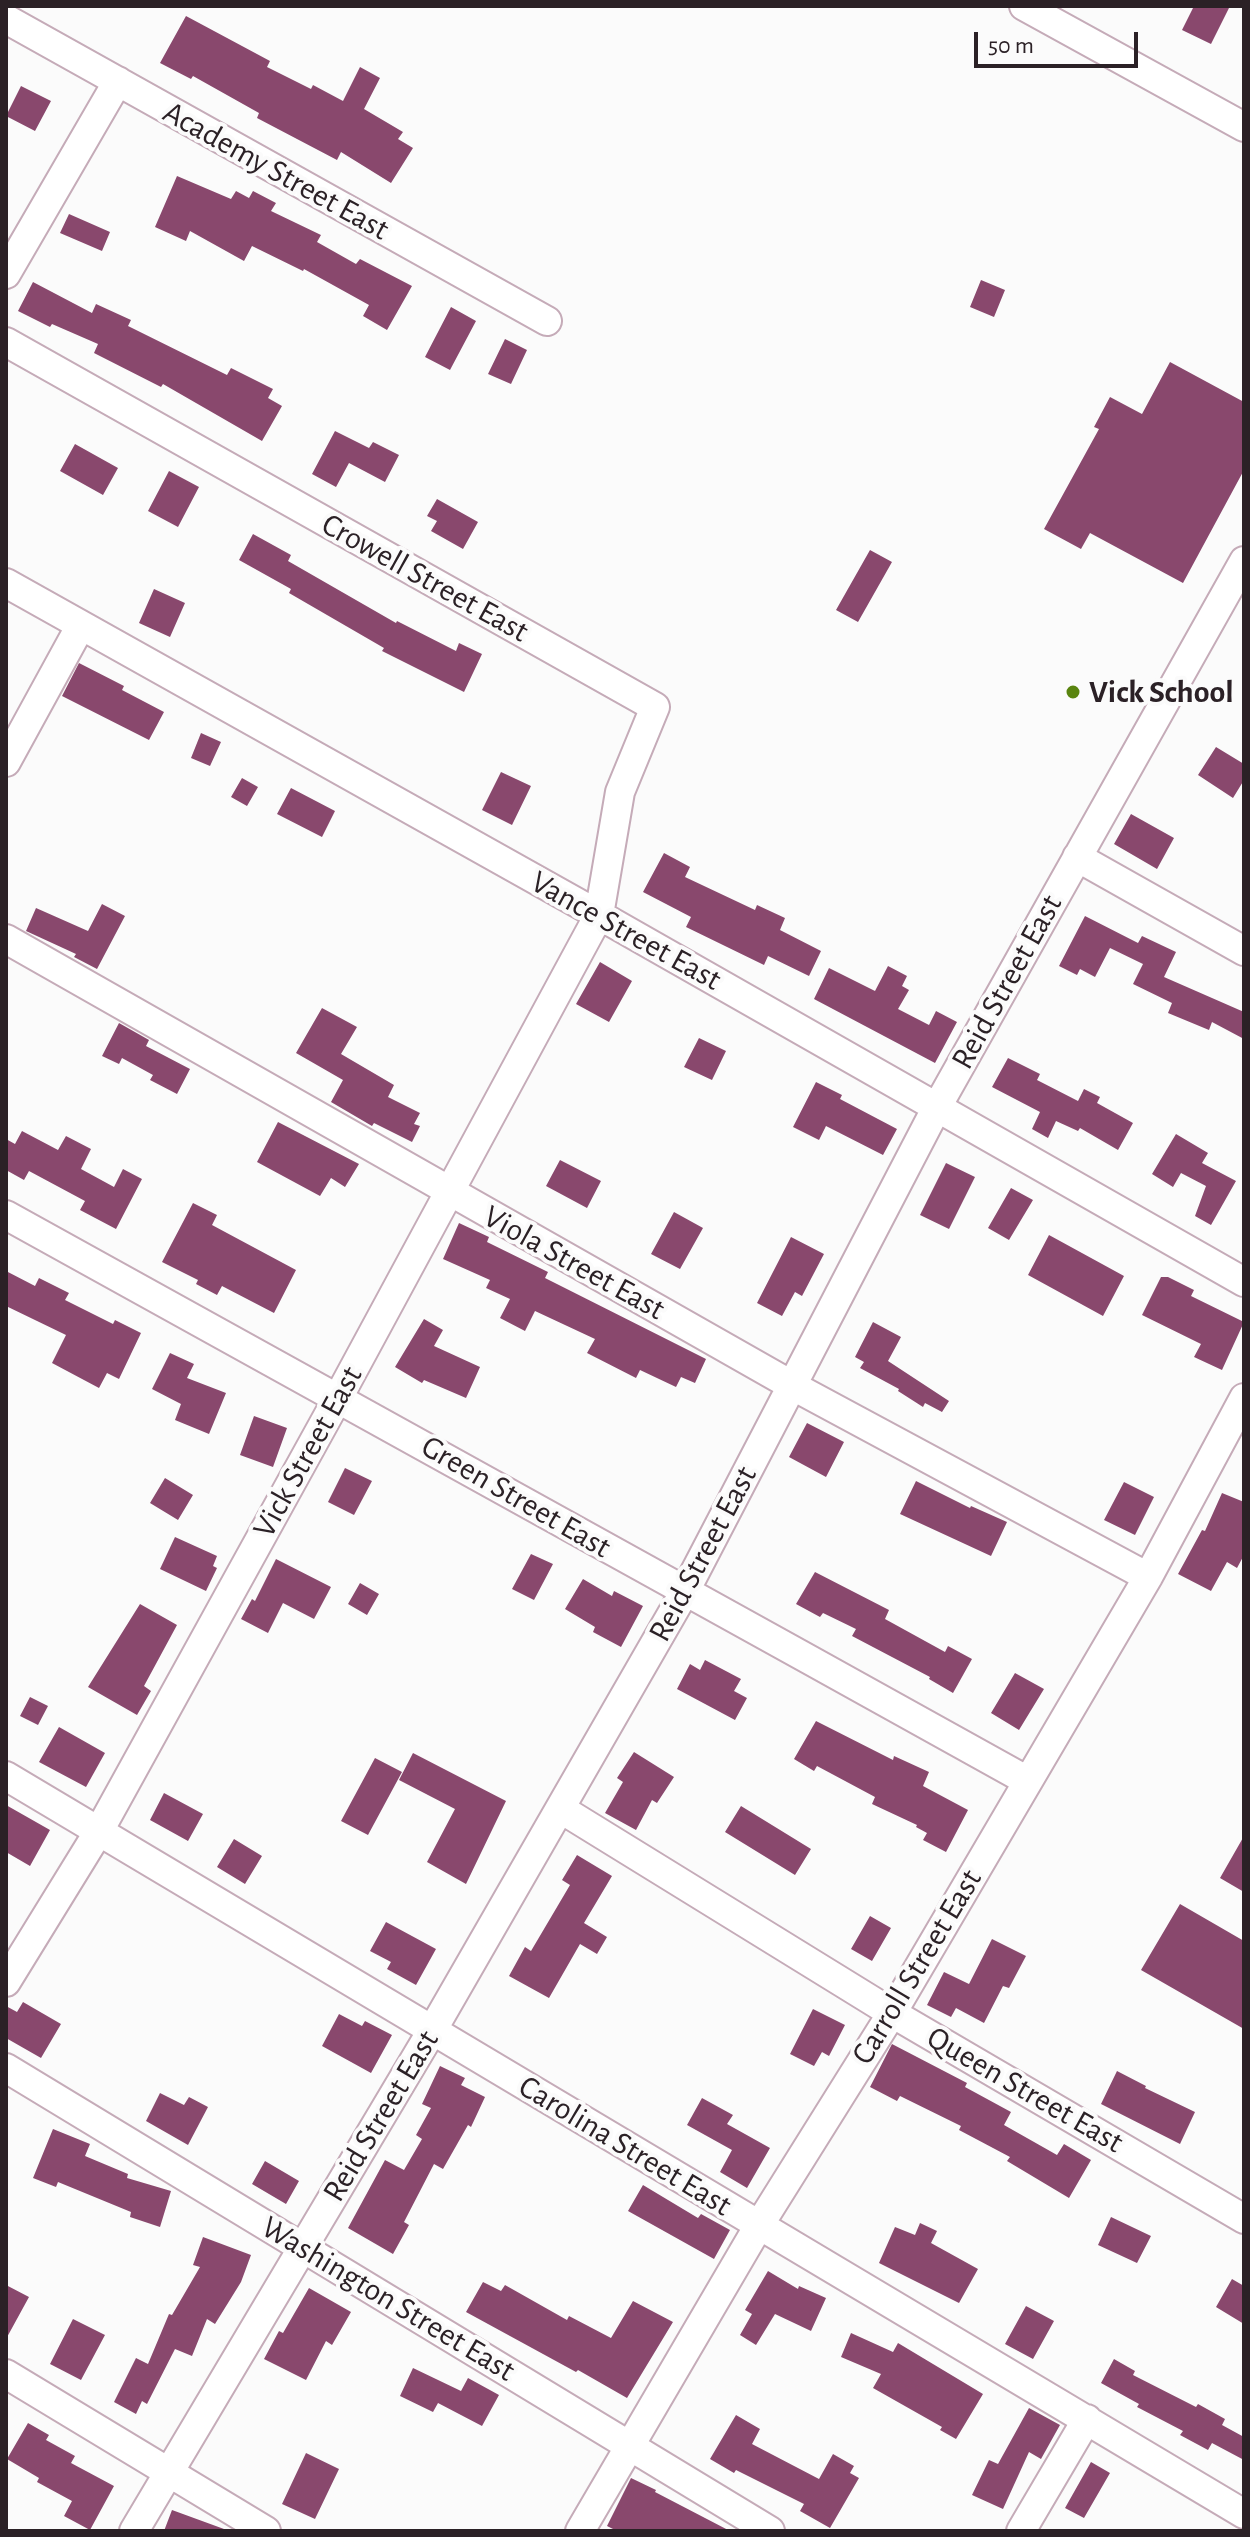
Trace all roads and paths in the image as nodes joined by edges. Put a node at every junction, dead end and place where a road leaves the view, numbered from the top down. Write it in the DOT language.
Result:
graph roads {
  1 [pos="1024,6"];
  2 [pos="6,19"];
  3 [pos="118,81"];
  4 [pos="1244,127"];
  5 [pos="6,274"];
  6 [pos="547,321"];
  7 [pos="6,342"];
  8 [pos="1244,561"];
  9 [pos="6,583"];
  10 [pos="81,625"];
  11 [pos="6,762"];
  12 [pos="1077,857"];
  13 [pos="599,915"];
  14 [pos="6,939"];
  15 [pos="1244,951"];
  16 [pos="937,1107"];
  17 [pos="450,1192"];
  18 [pos="6,1215"];
  19 [pos="1244,1282"];
  20 [pos="793,1386"];
  21 [pos="339,1396"];
  22 [pos="1244,1398"];
  23 [pos="1148,1577"];
  24 [pos="684,1593"];
  25 [pos="6,1776"];
  26 [pos="1026,1780"];
  27 [pos="561,1809"];
  28 [pos="99,1831"];
  29 [pos="6,1982"];
  30 [pos="892,2013"];
  31 [pos="433,2029"];
  32 [pos="6,2068"];
  33 [pos="1244,2219"];
  34 [pos="758,2227"];
  35 [pos="303,2248"];
  36 [pos="6,2374"];
  37 [pos="1087,2419"];
  38 [pos="632,2446"];
  39 [pos="170,2472"];
  40 [pos="1244,2514"];
  41 [pos="134,2531"];
  42 [pos="266,2531"];
  43 [pos="580,2531"];
  44 [pos="770,2531"];
  45 [pos="1021,2531"];
  1 -- 4 [label="street"];
  2 -- 3 [label="street, Academy Street East"];
  3 -- 5 [label="street"];
  3 -- 6 [label="street, Academy Street East"];
  7 -- 13 [label="street, Crowell Street East"];
  8 -- 12 [label="street, Reid Street East"];
  9 -- 10 [label="street, Vance Street East"];
  10 -- 11 [label="street"];
  10 -- 13 [label="street, Vance Street East"];
  12 -- 15 [label="street"];
  12 -- 16 [label="street, Reid Street East"];
  13 -- 16 [label="street, Vance Street East"];
  13 -- 17 [label="street, Vick Street East"];
  14 -- 17 [label="street, Viola Street East"];
  16 -- 19 [label="street, Vance Street East"];
  16 -- 20 [label="street, Reid Street East"];
  17 -- 20 [label="street, Viola Street East"];
  17 -- 21 [label="street, Vick Street East"];
  18 -- 21 [label="street, Green Street East"];
  20 -- 23 [label="street, Viola Street East"];
  20 -- 24 [label="street, Reid Street East"];
  21 -- 24 [label="street, Green Street East"];
  21 -- 28 [label="street, Vick Street East"];
  22 -- 23 [label="street, Carroll Street East"];
  23 -- 26 [label="street, Carroll Street East"];
  24 -- 26 [label="street, Green Street East"];
  24 -- 27 [label="street, Reid Street East"];
  25 -- 28 [label="street, Carolina Street East"];
  26 -- 30 [label="street, Carroll Street East"];
  27 -- 30 [label="street, Queen Street East"];
  27 -- 31 [label="street, Reid Street East"];
  28 -- 29 [label="street, Vick Street East"];
  28 -- 31 [label="street, Carolina Street East"];
  30 -- 33 [label="street, Queen Street East"];
  30 -- 34 [label="street, Carroll Street East"];
  31 -- 34 [label="street, Carolina Street East"];
  31 -- 35 [label="street, Reid Street East"];
  32 -- 35 [label="street, Washington Street East"];
  34 -- 37 [label="street, Carolina Street East"];
  34 -- 38 [label="street, Carroll Street East"];
  35 -- 38 [label="street, Washington Street East"];
  35 -- 39 [label="street, Reid Street East"];
  36 -- 39 [label="street"];
  37 -- 40 [label="street, Carolina Street East"];
  37 -- 45 [label="street"];
  38 -- 43 [label="street, Carroll Street East"];
  38 -- 44 [label="street, Washington Street East"];
  39 -- 41 [label="street, Reid Street East"];
  39 -- 42 [label="street"];
}
